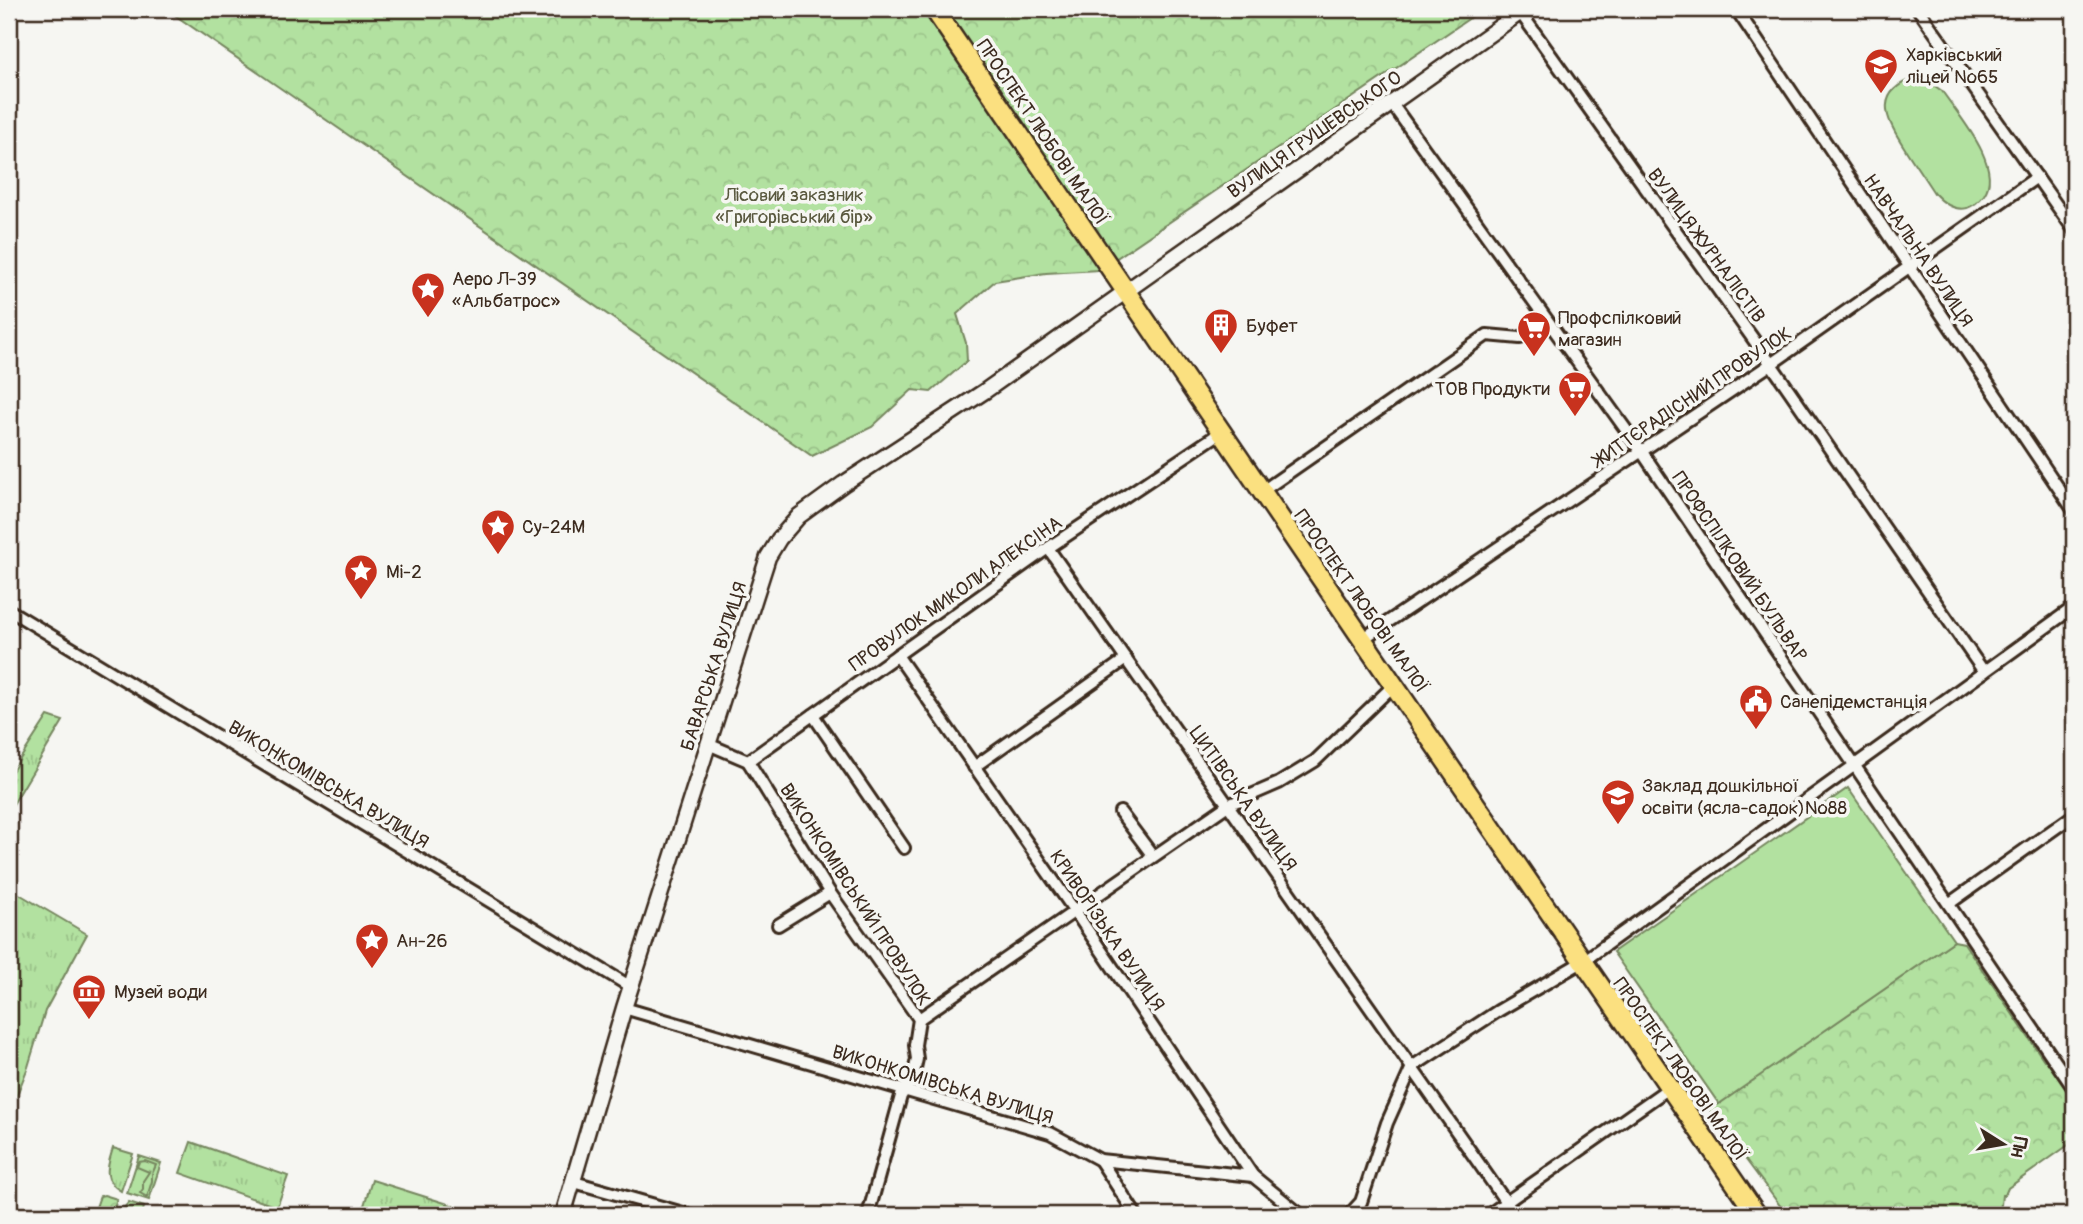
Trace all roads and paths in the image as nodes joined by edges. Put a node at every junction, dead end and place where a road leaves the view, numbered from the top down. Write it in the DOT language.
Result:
graph roads {
  1 [pos="934,9"];
  2 [pos="1736,9"];
  3 [pos="1918,9"];
  4 [pos="1522,10"];
  5 [pos="1392,104"];
  6 [pos="2037,177"];
  7 [pos="2074,230"];
  8 [pos="1909,266"];
  9 [pos="1125,290"];
  10 [pos="1547,321"];
  11 [pos="1771,364"];
  12 [pos="1220,433"];
  13 [pos="1642,452"];
  14 [pos="1261,492"];
  15 [pos="2074,511"];
  16 [pos="1048,548"];
  17 [pos="2074,607"];
  18 [pos="9,610"];
  19 [pos="1364,638"];
  20 [pos="897,655"];
  21 [pos="1126,659"];
  22 [pos="1983,672"];
  23 [pos="1394,685"];
  24 [pos="813,715"];
  25 [pos="708,744"];
  26 [pos="748,761"];
  27 [pos="1854,764"];
  28 [pos="974,767"];
  29 [pos="1228,805"];
  30 [pos="1120,812"];
  31 [pos="2074,815"];
  32 [pos="904,848"];
  33 [pos="1153,856"];
  34 [pos="830,893"];
  35 [pos="1950,904"];
  36 [pos="1074,910"];
  37 [pos="778,925"];
  38 [pos="1581,962"];
  39 [pos="631,987"];
  40 [pos="624,1008"];
  41 [pos="919,1019"];
  42 [pos="1412,1067"];
  43 [pos="1669,1088"];
  44 [pos="2074,1089"];
  45 [pos="905,1090"];
  46 [pos="1100,1160"];
  47 [pos="1253,1176"];
  48 [pos="574,1182"];
  49 [pos="1506,1203"];
  50 [pos="563,1215"];
  51 [pos="690,1215"];
  52 [pos="868,1215"];
  53 [pos="1136,1215"];
  54 [pos="1301,1215"];
  55 [pos="1349,1215"];
  56 [pos="1488,1215"];
  57 [pos="1515,1215"];
  58 [pos="1757,1215"];
  1 -- 9 [label="main road, ПРОСПЕКТ ЛЮБОВІ МАЛОЇ"];
  2 -- 8 [label="street, НАВЧАЛЬНА ВУЛИЦЯ"];
  3 -- 6 [label="street"];
  4 -- 5 [label="street, ВУЛИЦЯ ГРУШЕВСЬКОГО"];
  4 -- 11 [label="street, ВУЛИЦЯ ЖУРНАЛІСТІВ"];
  5 -- 9 [label="street, ВУЛИЦЯ ГРУШЕВСЬКОГО"];
  5 -- 10 [label="street, ПРОФСПІЛКОВИЙ БУЛЬВАР"];
  6 -- 7 [label="street"];
  6 -- 8 [label="street, ЖИТТЄРАДІСНИЙ ПРОВУЛОК"];
  8 -- 11 [label="street, ЖИТТЄРАДІСНИЙ ПРОВУЛОК"];
  8 -- 15 [label="street, НАВЧАЛЬНА ВУЛИЦЯ"];
  9 -- 12 [label="main road, ПРОСПЕКТ ЛЮБОВІ МАЛОЇ"];
  9 -- 25 [label="street, БАВАРСЬКА ВУЛИЦЯ"];
  10 -- 13 [label="street, ПРОФСПІЛКОВИЙ БУЛЬВАР"];
  10 -- 14 [label="street"];
  11 -- 13 [label="street, ЖИТТЄРАДІСНИЙ ПРОВУЛОК"];
  11 -- 22 [label="street, ВУЛИЦЯ ЖУРНАЛІСТІВ"];
  12 -- 14 [label="main road, ПРОСПЕКТ ЛЮБОВІ МАЛОЇ"];
  12 -- 16 [label="street, ПРОВУЛОК МИКОЛИ АЛЕКСІНА"];
  13 -- 19 [label="street, ЖИТТЄРАДІСНИЙ ПРОВУЛОК"];
  13 -- 27 [label="street, ПРОФСПІЛКОВИЙ БУЛЬВАР"];
  14 -- 19 [label="main road, ПРОСПЕКТ ЛЮБОВІ МАЛОЇ"];
  16 -- 20 [label="street, ПРОВУЛОК МИКОЛИ АЛЕКСІНА"];
  16 -- 21 [label="street, ЦИТІВСЬКА ВУЛИЦЯ"];
  17 -- 22 [label="street"];
  18 -- 39 [label="street, ВИКОНКОМІВСЬКА ВУЛИЦЯ"];
  19 -- 23 [label="main road, ПРОСПЕКТ ЛЮБОВІ МАЛОЇ"];
  20 -- 24 [label="street, ПРОВУЛОК МИКОЛИ АЛЕКСІНА"];
  20 -- 28 [label="street, КРИВОРІЗЬКА ВУЛИЦЯ"];
  21 -- 28 [label="street"];
  21 -- 29 [label="street, ЦИТІВСЬКА ВУЛИЦЯ"];
  22 -- 27 [label="street"];
  23 -- 29 [label="street"];
  23 -- 38 [label="main road, ПРОСПЕКТ ЛЮБОВІ МАЛОЇ"];
  24 -- 26 [label="street, ПРОВУЛОК МИКОЛИ АЛЕКСІНА"];
  24 -- 32 [label="street"];
  25 -- 26 [label="street"];
  25 -- 39 [label="street, БАВАРСЬКА ВУЛИЦЯ"];
  26 -- 34 [label="street, ВИКОНКОМІВСЬКИЙ ПРОВУЛОК"];
  27 -- 35 [label="street, ПРОФСПІЛКОВИЙ БУЛЬВАР"];
  27 -- 38 [label="street"];
  28 -- 36 [label="street, КРИВОРІЗЬКА ВУЛИЦЯ"];
  29 -- 33 [label="street"];
  29 -- 42 [label="street, ЦИТІВСЬКА ВУЛИЦЯ"];
  30 -- 33 [label="street"];
  31 -- 35 [label="street"];
  33 -- 36 [label="street"];
  34 -- 37 [label="street"];
  34 -- 41 [label="street, ВИКОНКОМІВСЬКИЙ ПРОВУЛОК"];
  35 -- 44 [label="street, ПРОФСПІЛКОВИЙ БУЛЬВАР"];
  36 -- 41 [label="street"];
  36 -- 47 [label="street, КРИВОРІЗЬКА ВУЛИЦЯ"];
  38 -- 42 [label="street"];
  38 -- 43 [label="main road, ПРОСПЕКТ ЛЮБОВІ МАЛОЇ"];
  39 -- 40 [label="street, БАВАРСЬКА ВУЛИЦЯ"];
  40 -- 45 [label="street, ВИКОНКОМІВСЬКА ВУЛИЦЯ"];
  40 -- 48 [label="street, БАВАРСЬКА ВУЛИЦЯ"];
  41 -- 45 [label="street, ВИКОНКОМІВСЬКИЙ ПРОВУЛОК"];
  42 -- 49 [label="street, ЦИТІВСЬКА ВУЛИЦЯ"];
  42 -- 55 [label="street"];
  43 -- 49 [label="street"];
  43 -- 58 [label="main road, ПРОСПЕКТ ЛЮБОВІ МАЛОЇ"];
  45 -- 46 [label="street, ВИКОНКОМІВСЬКА ВУЛИЦЯ"];
  45 -- 52 [label="street, ВИКОНКОМІВСЬКИЙ ПРОВУЛОК"];
  46 -- 47 [label="street, ВИКОНКОМІВСЬКА ВУЛИЦЯ"];
  46 -- 53 [label="street"];
  47 -- 54 [label="street, КРИВОРІЗЬКА ВУЛИЦЯ"];
  48 -- 50 [label="street, БАВАРСЬКА ВУЛИЦЯ"];
  48 -- 51 [label="street"];
  49 -- 56 [label="street"];
  49 -- 57 [label="street, ЦИТІВСЬКА ВУЛИЦЯ"];
}
